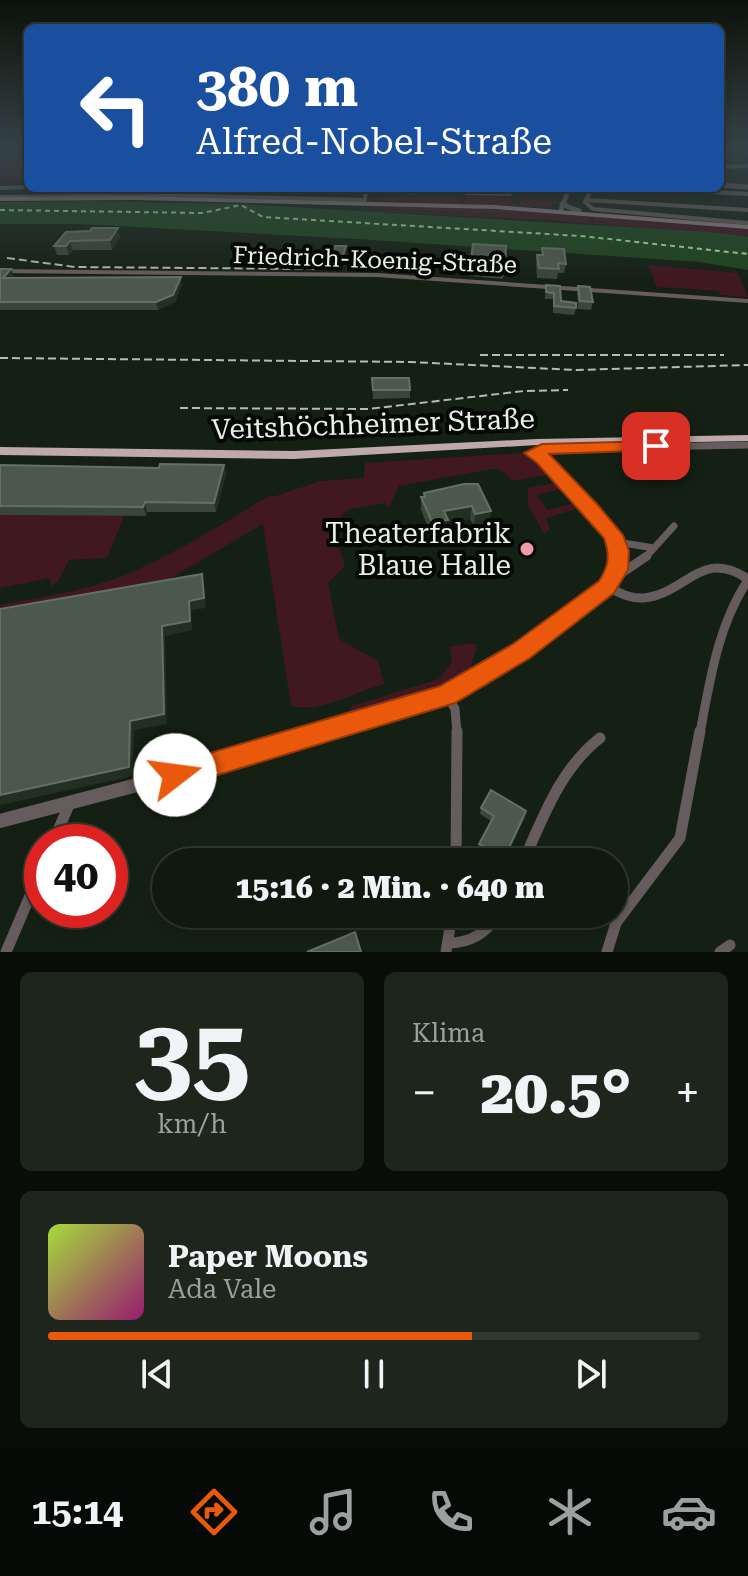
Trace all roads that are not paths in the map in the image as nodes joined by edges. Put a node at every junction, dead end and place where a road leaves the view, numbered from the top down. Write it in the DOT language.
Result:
graph roads {
  1 [pos="109,192"];
  2 [pos="144,192"];
  3 [pos="181,192"];
  4 [pos="202,192"];
  5 [pos="366,192"];
  6 [pos="567,192"];
  7 [pos="590,192"];
  8 [pos="716,192"];
  9 [pos="748,194"];
  10 [pos="81,195"];
  11 [pos="177,195"];
  12 [pos="0,198"];
  13 [pos="200,198"];
  14 [pos="586,200"];
  15 [pos="560,206"];
  16 [pos="748,210"];
  17 [pos="748,225"];
  18 [pos="0,271"];
  19 [pos="748,301"];
  20 [pos="748,431"];
  21 [pos="748,438"];
  22 [pos="471,442"];
  23 [pos="0,443"];
  24 [pos="748,445"];
  25 [pos="0,451"];
  26 [pos="533,453"];
  27 [pos="674,526"];
  28 [pos="617,542"];
  29 [pos="654,548"];
  30 [pos="748,579"];
  31 [pos="610,583"];
  32 [pos="447,695"];
  33 [pos="600,738"];
  34 [pos="70,803"];
  35 [pos="0,821"];
  36 [pos="61,824"];
  37 [pos="456,848"];
  38 [pos="530,848"];
  39 [pos="24,910"];
  40 [pos="488,928"];
  41 [pos="447,947"];
  42 [pos="6,952"];
  43 [pos="607,952"];
  1 -- 10 [label="street"];
  2 -- 11 [label="street"];
  3 -- 11 [label="street"];
  4 -- 13 [label="street"];
  5 -- 13 [label="street"];
  6 -- 15 [label="street"];
  7 -- 14 [label="street"];
  8 -- 9 [label="street"];
  10 -- 12 [label="street"];
  11 -- 13 [label="street"];
  12 -- 13 [label="main road"];
  13 -- 15 [label="main road"];
  14 -- 16 [label="street"];
  14 -- 17 [label="street"];
  15 -- 17 [label="main road"];
  18 -- 19 [label="street, Friedrich-Koenig-Straße"];
  20 -- 22 [label="highway, Veitshöchheimer Straße"];
  21 -- 22 [label="highway, Veitshöchheimer Straße"];
  22 -- 23 [label="highway, Veitshöchheimer Straße"];
  22 -- 25 [label="highway, Veitshöchheimer Straße"];
  22 -- 26 [label="highway"];
  24 -- 26 [label="street, Veitshöchheimer Straße"];
  26 -- 28 [label="street"];
  27 -- 29 [label="street"];
  28 -- 29 [label="street"];
  28 -- 31 [label="street"];
  29 -- 31 [label="street"];
  30 -- 31 [label="street"];
  30 -- 43 [label="street"];
  31 -- 32 [label="street"];
  32 -- 34 [label="street"];
  32 -- 37 [label="street"];
  33 -- 38 [label="street"];
  34 -- 35 [label="street"];
  34 -- 36 [label="street"];
  39 -- 42 [label="street"];
  40 -- 41 [label="street"];
}
